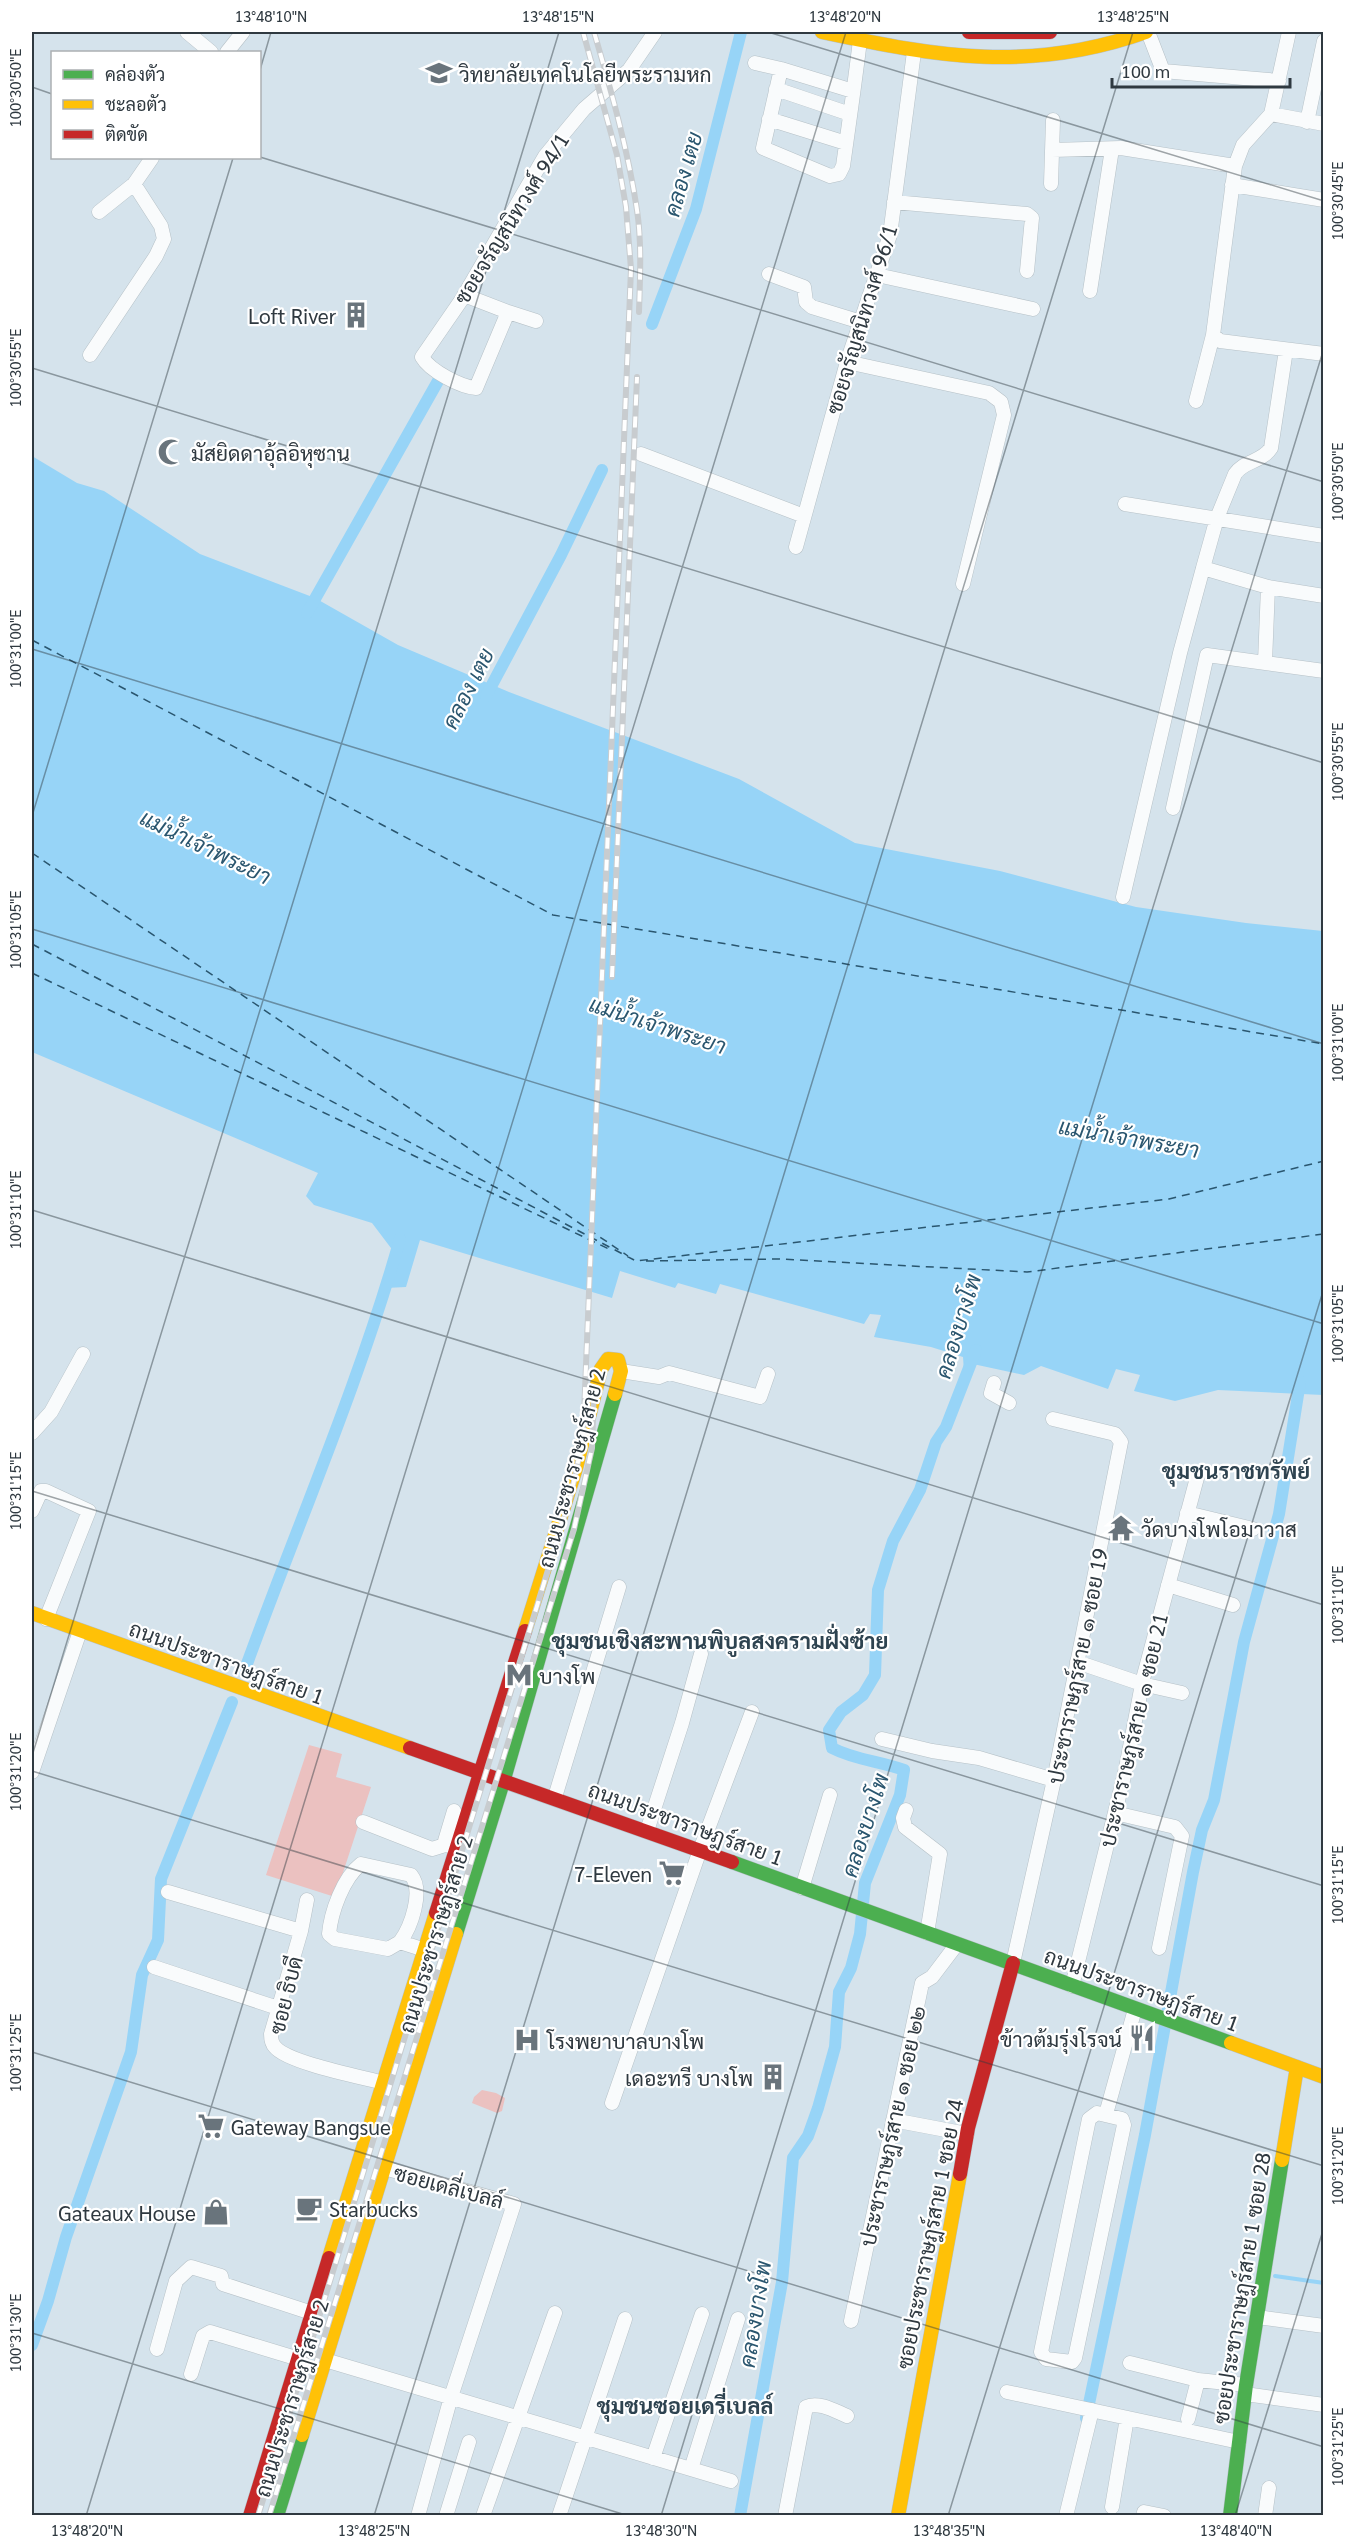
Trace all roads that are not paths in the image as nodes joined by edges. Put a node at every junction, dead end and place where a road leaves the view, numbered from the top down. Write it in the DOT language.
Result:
graph roads {
  1 [pos="187,32"];
  2 [pos="243,32"];
  3 [pos="655,32"];
  4 [pos="822,32"];
  5 [pos="969,32"];
  6 [pos="1050,32"];
  7 [pos="1147,32"];
  8 [pos="1289,32"];
  9 [pos="1319,32"];
  10 [pos="1323,33"];
  11 [pos="860,40"];
  12 [pos="1323,41"];
  13 [pos="210,51"];
  14 [pos="228,51"];
  15 [pos="914,52"];
  16 [pos="755,63"];
  17 [pos="782,69"];
  18 [pos="1279,81"];
  19 [pos="776,89"];
  20 [pos="854,91"];
  21 [pos="850,114"];
  22 [pos="1271,114"];
  23 [pos="769,119"];
  24 [pos="1053,120"];
  25 [pos="1307,122"];
  26 [pos="1323,123"];
  27 [pos="846,143"];
  28 [pos="1112,149"];
  29 [pos="1052,150"];
  30 [pos="151,159"];
  31 [pos="1235,166"];
  32 [pos="134,184"];
  33 [pos="1051,184"];
  34 [pos="1232,185"];
  35 [pos="1323,200"];
  36 [pos="894,202"];
  37 [pos="99,212"];
  38 [pos="1027,271"];
  39 [pos="769,274"];
  40 [pos="877,274"];
  41 [pos="1090,291"];
  42 [pos="464,295"];
  43 [pos="1033,309"];
  44 [pos="508,312"];
  45 [pos="536,321"];
  46 [pos="861,322"];
  47 [pos="1213,335"];
  48 [pos="1286,350"];
  49 [pos="1323,354"];
  50 [pos="90,355"];
  51 [pos="847,362"];
  52 [pos="1196,401"];
  53 [pos="641,454"];
  54 [pos="1125,504"];
  55 [pos="804,516"];
  56 [pos="1217,518"];
  57 [pos="1323,536"];
  58 [pos="796,547"];
  59 [pos="1203,568"];
  60 [pos="963,584"];
  61 [pos="1268,587"];
  62 [pos="1323,596"];
  63 [pos="1265,662"];
  64 [pos="1323,670"];
  65 [pos="1173,808"];
  66 [pos="1123,897"];
  67 [pos="83,1354"];
  68 [pos="621,1371"];
  69 [pos="768,1374"];
  70 [pos="994,1383"];
  71 [pos="1009,1403"];
  72 [pos="1053,1419"];
  73 [pos="32,1433"];
  74 [pos="1198,1474"];
  75 [pos="32,1511"];
  76 [pos="1187,1512"];
  77 [pos="1253,1529"];
  78 [pos="1168,1585"];
  79 [pos="619,1587"];
  80 [pos="1233,1605"];
  81 [pos="32,1613"];
  82 [pos="46,1619"];
  83 [pos="80,1631"];
  84 [pos="701,1654"];
  85 [pos="1077,1662"];
  86 [pos="1142,1684"];
  87 [pos="1182,1693"];
  88 [pos="752,1712"];
  89 [pos="882,1739"];
  90 [pos="480,1771"];
  91 [pos="32,1772"];
  92 [pos="504,1779"];
  93 [pos="1054,1780"];
  94 [pos="830,1795"];
  95 [pos="555,1797"];
  96 [pos="906,1810"];
  97 [pos="454,1811"];
  98 [pos="1115,1813"];
  99 [pos="363,1822"];
  100 [pos="647,1831"];
  101 [pos="451,1846"];
  102 [pos="700,1851"];
  103 [pos="802,1888"];
  104 [pos="168,1892"];
  105 [pos="308,1900"];
  106 [pos="301,1931"];
  107 [pos="927,1933"];
  108 [pos="400,1942"];
  109 [pos="957,1944"];
  110 [pos="1159,1948"];
  111 [pos="425,1950"];
  112 [pos="1013,1963"];
  113 [pos="154,1967"];
  114 [pos="1072,1986"];
  115 [pos="278,2008"];
  116 [pos="1135,2009"];
  117 [pos="1297,2067"];
  118 [pos="1323,2077"];
  119 [pos="384,2083"];
  120 [pos="612,2103"];
  121 [pos="1106,2114"];
  122 [pos="893,2120"];
  123 [pos="967,2134"];
  124 [pos="358,2160"];
  125 [pos="384,2168"];
  126 [pos="312,2313"];
  127 [pos="555,2313"];
  128 [pos="702,2314"];
  129 [pos="1257,2317"];
  130 [pos="625,2319"];
  131 [pos="738,2319"];
  132 [pos="850,2321"];
  133 [pos="1323,2326"];
  134 [pos="157,2349"];
  135 [pos="298,2359"];
  136 [pos="325,2360"];
  137 [pos="1130,2363"];
  138 [pos="191,2374"];
  139 [pos="1198,2380"];
  140 [pos="1246,2390"];
  141 [pos="1007,2392"];
  142 [pos="451,2397"];
  143 [pos="1323,2405"];
  144 [pos="1087,2409"];
  145 [pos="847,2416"];
  146 [pos="517,2418"];
  147 [pos="1127,2418"];
  148 [pos="1188,2419"];
  149 [pos="585,2438"];
  150 [pos="469,2442"];
  151 [pos="1239,2442"];
  152 [pos="653,2458"];
  153 [pos="691,2469"];
  154 [pos="731,2481"];
  155 [pos="1269,2488"];
  156 [pos="255,2502"];
  157 [pos="1112,2507"];
  158 [pos="278,2512"];
  159 [pos="1144,2512"];
  160 [pos="421,2515"];
  161 [pos="250,2516"];
  162 [pos="446,2516"];
  163 [pos="483,2516"];
  164 [pos="559,2516"];
  165 [pos="785,2516"];
  166 [pos="898,2516"];
  167 [pos="1066,2516"];
  168 [pos="1164,2516"];
  169 [pos="1230,2516"];
  170 [pos="1265,2516"];
  1 -- 13 [label="street"];
  2 -- 14 [label="street"];
  3 -- 42 [label="street, ซอยจรัญสนิทวงศ์ 94/1"];
  4 -- 11 [label="main road"];
  5 -- 6 [label="main road"];
  7 -- 15 [label="main road"];
  7 -- 18 [label="street"];
  8 -- 18 [label="street"];
  9 -- 10 [label="street"];
  11 -- 15 [label="main road"];
  11 -- 20 [label="street"];
  12 -- 25 [label="street"];
  15 -- 36 [label="street, ซอยจรัญสนิทวงศ์ 96/1"];
  16 -- 17 [label="street"];
  17 -- 19 [label="street"];
  17 -- 20 [label="street"];
  18 -- 22 [label="street"];
  19 -- 21 [label="street"];
  19 -- 23 [label="street"];
  20 -- 21 [label="street"];
  21 -- 27 [label="street"];
  22 -- 25 [label="street"];
  22 -- 31 [label="street"];
  23 -- 27 [label="street"];
  23 -- 27 [label="street"];
  24 -- 29 [label="street"];
  25 -- 26 [label="street"];
  28 -- 29 [label="street"];
  28 -- 31 [label="street"];
  28 -- 41 [label="street"];
  29 -- 33 [label="street"];
  30 -- 32 [label="street"];
  31 -- 34 [label="street"];
  32 -- 37 [label="street"];
  32 -- 50 [label="street"];
  34 -- 35 [label="street"];
  34 -- 47 [label="street"];
  36 -- 38 [label="street"];
  36 -- 40 [label="street, ซอยจรัญสนิทวงศ์ 96/1"];
  39 -- 46 [label="street"];
  40 -- 43 [label="street"];
  40 -- 46 [label="street, ซอยจรัญสนิทวงศ์ 96/1"];
  42 -- 44 [label="street"];
  42 -- 44 [label="street, ซอยจรัญสนิทวงศ์ 94/1"];
  44 -- 45 [label="street"];
  46 -- 51 [label="street, ซอยจรัญสนิทวงศ์ 96/1"];
  47 -- 48 [label="street"];
  47 -- 52 [label="street"];
  48 -- 49 [label="street"];
  48 -- 56 [label="street"];
  51 -- 55 [label="street, ซอยจรัญสนิทวงศ์ 96/1"];
  51 -- 60 [label="street"];
  53 -- 55 [label="street"];
  54 -- 56 [label="street"];
  55 -- 58 [label="street, ซอยจรัญสนิทวงศ์ 96/1"];
  56 -- 57 [label="street"];
  56 -- 59 [label="street"];
  59 -- 61 [label="street"];
  59 -- 66 [label="street"];
  61 -- 62 [label="street"];
  61 -- 63 [label="street"];
  63 -- 64 [label="street"];
  63 -- 65 [label="street"];
  67 -- 73 [label="street"];
  68 -- 69 [label="street"];
  68 -- 90 [label="main road, ถนนประชาราษฎร์สาย 2"];
  68 -- 92 [label="main road, ถนนประชาราษฎร์สาย 2"];
  70 -- 71 [label="street"];
  72 -- 85 [label="street, ประชาราษฎร์สาย ๑ ซอย 19"];
  74 -- 76 [label="street, ประชาราษฎร์สาย ๑ ซอย 21"];
  75 -- 82 [label="street"];
  76 -- 77 [label="street"];
  76 -- 78 [label="street, ประชาราษฎร์สาย ๑ ซอย 21"];
  78 -- 80 [label="street"];
  78 -- 86 [label="street, ประชาราษฎร์สาย ๑ ซอย 21"];
  79 -- 95 [label="street"];
  81 -- 82 [label="main road, ถนนประชาราษฎร์สาย 1"];
  82 -- 83 [label="main road, ถนนประชาราษฎร์สาย 1"];
  83 -- 90 [label="main road, ถนนประชาราษฎร์สาย 1"];
  83 -- 91 [label="street"];
  84 -- 100 [label="street"];
  85 -- 86 [label="street"];
  85 -- 93 [label="street, ประชาราษฎร์สาย ๑ ซอย 19"];
  86 -- 87 [label="street"];
  86 -- 98 [label="street, ประชาราษฎร์สาย ๑ ซอย 21"];
  88 -- 102 [label="street"];
  89 -- 93 [label="street"];
  90 -- 92 [label="main road, ถนนประชาราษฎร์สาย 1"];
  90 -- 101 [label="main road, ถนนประชาราษฎร์สาย 2"];
  92 -- 95 [label="main road, ถนนประชาราษฎร์สาย 1"];
  92 -- 125 [label="main road, ถนนประชาราษฎร์สาย 2"];
  93 -- 112 [label="street, ประชาราษฎร์สาย ๑ ซอย 19"];
  94 -- 103 [label="street"];
  95 -- 100 [label="main road, ถนนประชาราษฎร์สาย 1"];
  96 -- 107 [label="street"];
  97 -- 101 [label="street"];
  98 -- 110 [label="street"];
  98 -- 114 [label="street, ประชาราษฎร์สาย ๑ ซอย 21"];
  99 -- 101 [label="street"];
  100 -- 102 [label="main road, ถนนประชาราษฎร์สาย 1"];
  101 -- 111 [label="main road, ถนนประชาราษฎร์สาย 2"];
  102 -- 103 [label="main road, ถนนประชาราษฎร์สาย 1"];
  102 -- 120 [label="street"];
  103 -- 107 [label="main road, ถนนประชาราษฎร์สาย 1"];
  104 -- 106 [label="street"];
  105 -- 106 [label="street, ซอย ธิบดี"];
  106 -- 115 [label="street, ซอย ธิบดี"];
  107 -- 109 [label="main road, ถนนประชาราษฎร์สาย 1"];
  108 -- 108 [label="street"];
  108 -- 111 [label="street"];
  109 -- 112 [label="main road, ถนนประชาราษฎร์สาย 1"];
  109 -- 122 [label="street, ประชาราษฎร์สาย ๑ ซอย ๒๒"];
  111 -- 119 [label="main road, ถนนประชาราษฎร์สาย 2"];
  112 -- 114 [label="main road, ถนนประชาราษฎร์สาย 1"];
  112 -- 123 [label="main road, ซอยประชาราษฎร์สาย 1 ซอย 24"];
  113 -- 115 [label="street"];
  114 -- 116 [label="main road, ถนนประชาราษฎร์สาย 1"];
  115 -- 119 [label="street, ซอย ธิบดี"];
  116 -- 117 [label="main road, ถนนประชาราษฎร์สาย 1"];
  116 -- 121 [label="street"];
  117 -- 118 [label="main road, ถนนประชาราษฎร์สาย 1"];
  117 -- 129 [label="main road, ซอยประชาราษฎร์สาย 1 ซอย 28"];
  119 -- 124 [label="main road, ถนนประชาราษฎร์สาย 2"];
  121 -- 121 [label="street"];
  122 -- 123 [label="street"];
  122 -- 132 [label="street, ประชาราษฎร์สาย ๑ ซอย ๒๒"];
  123 -- 166 [label="main road, ซอยประชาราษฎร์สาย 1 ซอย 24"];
  124 -- 125 [label="main road"];
  124 -- 126 [label="main road, ถนนประชาราษฎร์สาย 2"];
  125 -- 136 [label="main road, ถนนประชาราษฎร์สาย 2"];
  125 -- 142 [label="street, ซอยเดลี่เบลล์"];
  126 -- 134 [label="street"];
  126 -- 135 [label="main road, ถนนประชาราษฎร์สาย 2"];
  127 -- 146 [label="street"];
  128 -- 152 [label="street"];
  129 -- 133 [label="street"];
  129 -- 140 [label="main road, ซอยประชาราษฎร์สาย 1 ซอย 28"];
  130 -- 149 [label="street"];
  131 -- 153 [label="street"];
  135 -- 138 [label="street"];
  135 -- 156 [label="main road, ถนนประชาราษฎร์สาย 2"];
  136 -- 142 [label="street"];
  136 -- 158 [label="main road, ถนนประชาราษฎร์สาย 2"];
  137 -- 139 [label="street"];
  139 -- 140 [label="street"];
  139 -- 148 [label="street"];
  140 -- 143 [label="street"];
  140 -- 151 [label="main road, ซอยประชาราษฎร์สาย 1 ซอย 28"];
  141 -- 144 [label="street"];
  142 -- 146 [label="street"];
  142 -- 160 [label="street"];
  144 -- 147 [label="street"];
  144 -- 167 [label="street"];
  145 -- 165 [label="street"];
  146 -- 149 [label="street"];
  146 -- 163 [label="street"];
  147 -- 151 [label="street"];
  147 -- 157 [label="street"];
  149 -- 152 [label="street"];
  149 -- 164 [label="street"];
  150 -- 162 [label="street"];
  151 -- 169 [label="main road, ซอยประชาราษฎร์สาย 1 ซอย 28"];
  152 -- 153 [label="street"];
  153 -- 154 [label="street"];
  155 -- 170 [label="street"];
  156 -- 158 [label="main road"];
  156 -- 161 [label="main road, ถนนประชาราษฎร์สาย 2"];
  159 -- 168 [label="street"];
}
